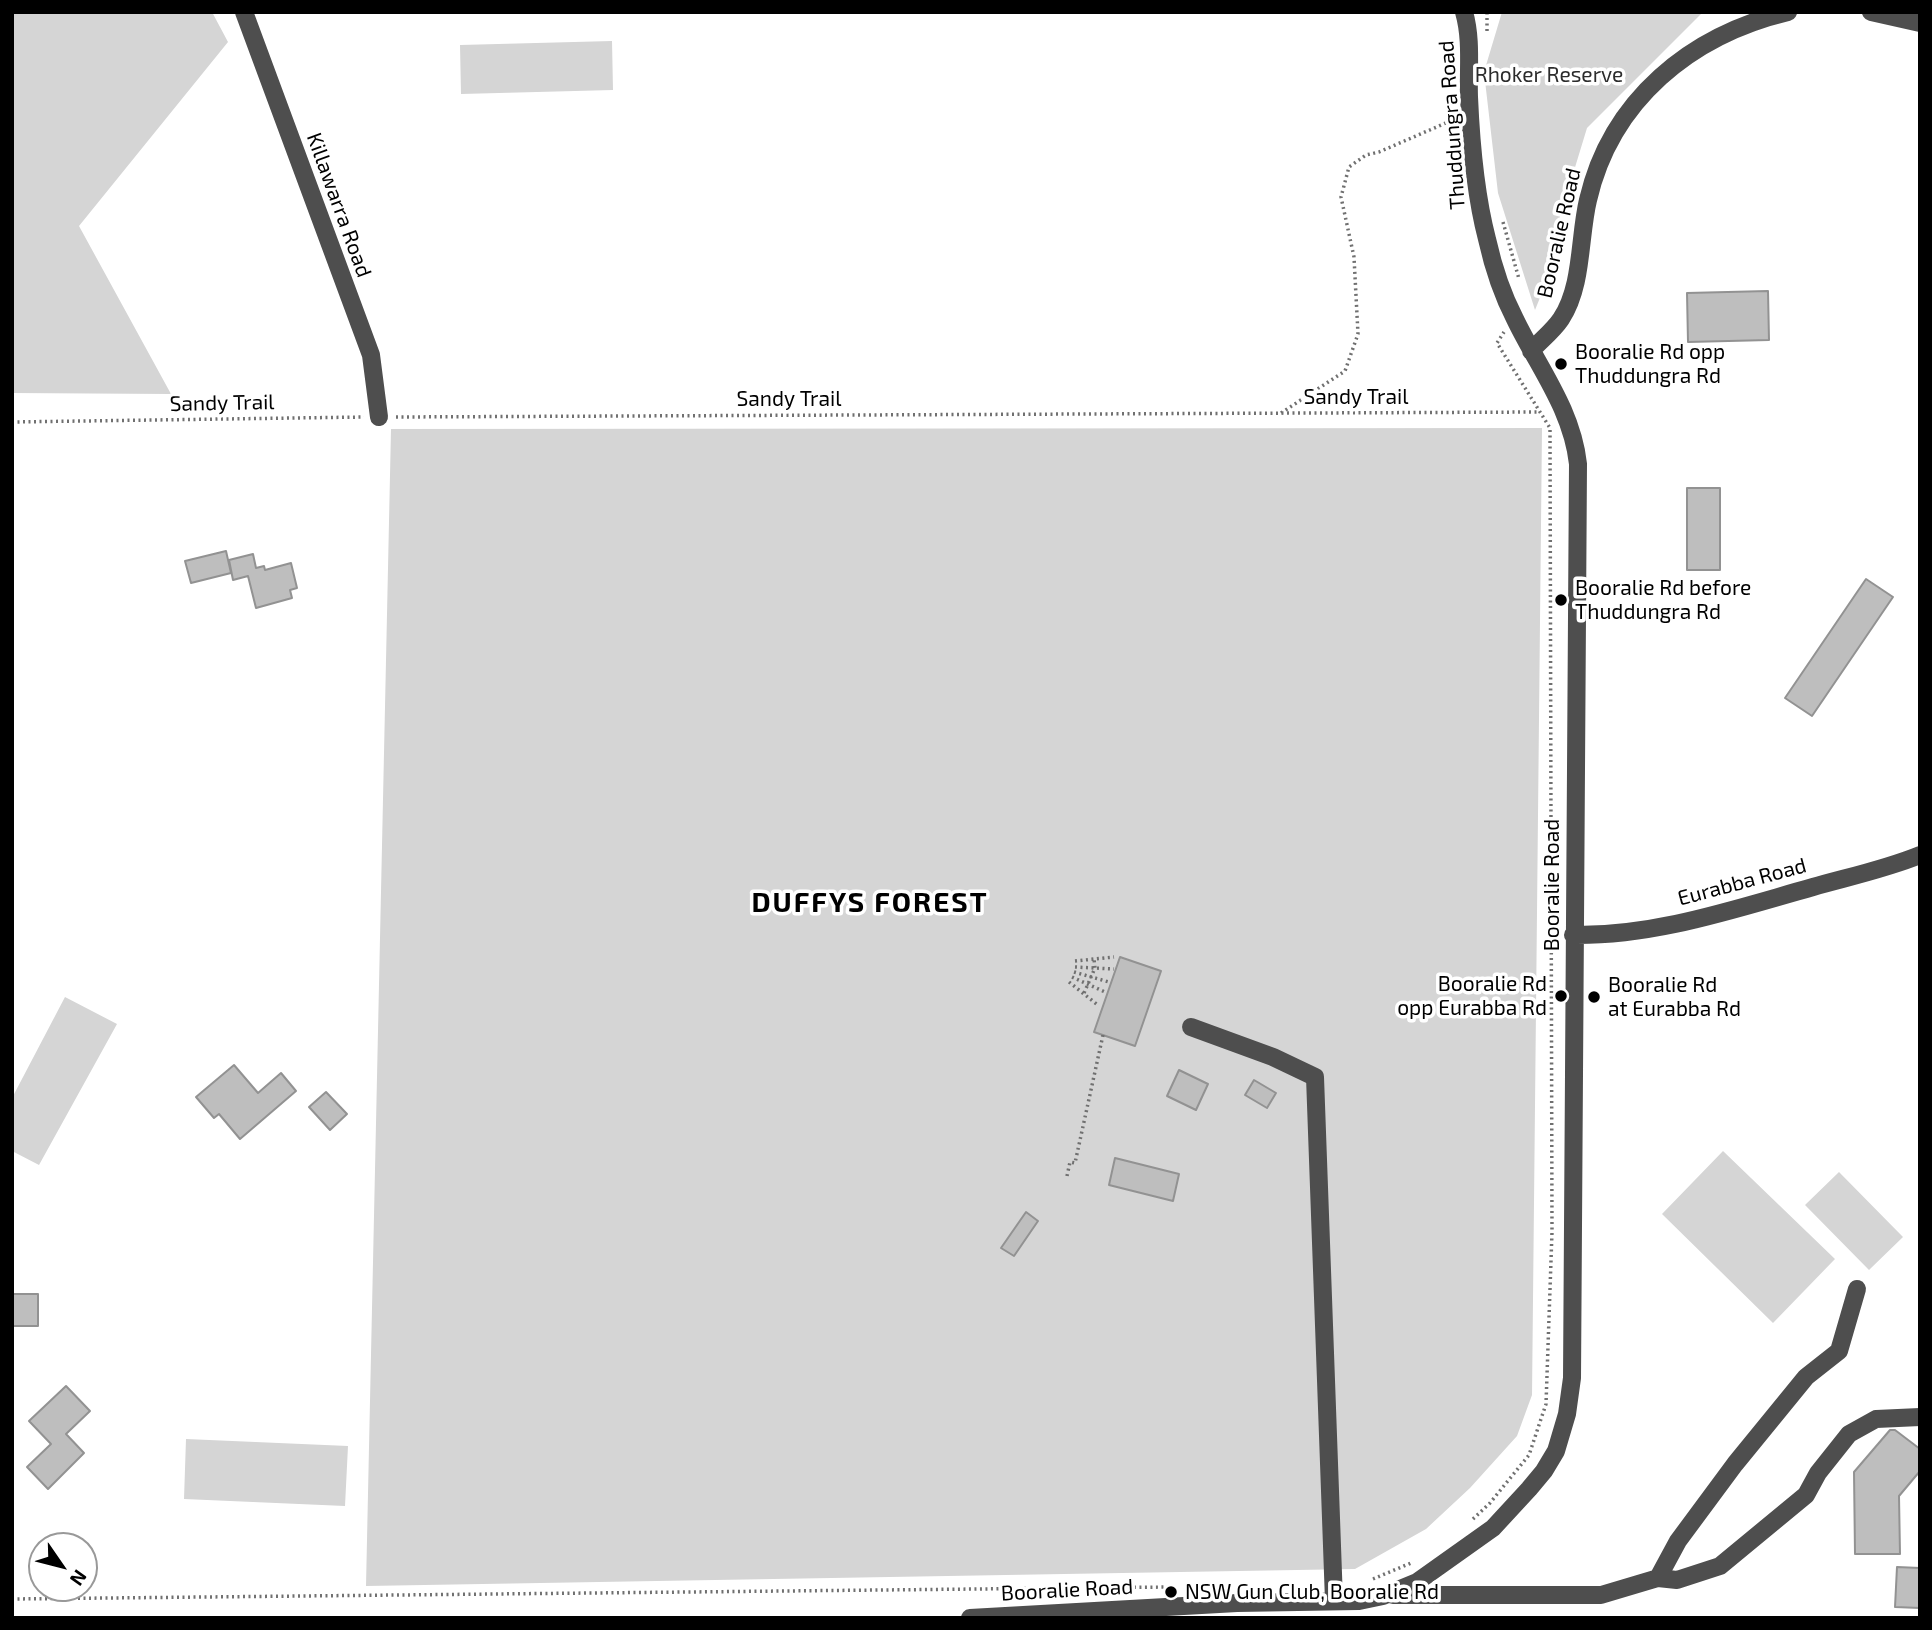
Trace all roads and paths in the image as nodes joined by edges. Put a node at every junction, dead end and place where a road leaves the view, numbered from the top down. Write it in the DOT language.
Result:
graph roads {
  1 [pos="243,12"];
  2 [pos="1464,12"];
  3 [pos="1487,12"];
  4 [pos="1788,12"];
  5 [pos="1871,12"];
  6 [pos="1920,23"];
  7 [pos="1486,40"];
  8 [pos="1470,113"];
  9 [pos="1500,212"];
  10 [pos="1521,288"];
  11 [pos="1514,318"];
  12 [pos="1531,351"];
  13 [pos="1539,412"];
  14 [pos="1281,413"];
  15 [pos="1566,415"];
  16 [pos="379,417"];
  17 [pos="12,422"];
  18 [pos="1920,855"];
  19 [pos="1573,935"];
  20 [pos="1114,957"];
  21 [pos="1094,959"];
  22 [pos="1086,960"];
  23 [pos="1075,961"];
  24 [pos="1086,967"];
  25 [pos="1095,968"];
  26 [pos="1114,969"];
  27 [pos="1074,972"];
  28 [pos="1086,975"];
  29 [pos="1092,977"];
  30 [pos="1069,982"];
  31 [pos="1083,982"];
  32 [pos="1109,982"];
  33 [pos="1089,985"];
  34 [pos="1078,989"];
  35 [pos="1105,992"];
  36 [pos="1084,993"];
  37 [pos="1099,1006"];
  38 [pos="1191,1027"];
  39 [pos="1104,1035"];
  40 [pos="1067,1176"];
  41 [pos="1857,1289"];
  42 [pos="1920,1417"];
  43 [pos="1471,1522"];
  44 [pos="1418,1560"];
  45 [pos="1658,1578"];
  46 [pos="1372,1579"];
  47 [pos="1172,1587"];
  48 [pos="1383,1596"];
  49 [pos="12,1599"];
  50 [pos="1334,1601"];
  51 [pos="970,1618"];
  1 -- 16 [label="street, Killawarra Road"];
  2 -- 8 [label="street, Thuddungra Road"];
  3 -- 7 [label="path"];
  4 -- 12 [label="street, Booralie Road"];
  5 -- 6 [label="street"];
  8 -- 11 [label="street, Thuddungra Road"];
  8 -- 14 [label="path"];
  9 -- 10 [label="path"];
  11 -- 12 [label="street, Thuddungra Road"];
  11 -- 13 [label="path"];
  12 -- 15 [label="street, Booralie Road"];
  13 -- 14 [label="path, Sandy Trail"];
  13 -- 15 [label="path, Sandy Trail"];
  13 -- 43 [label="path"];
  14 -- 16 [label="path, Sandy Trail"];
  15 -- 19 [label="street, Booralie Road"];
  16 -- 17 [label="path, Sandy Trail"];
  18 -- 19 [label="street, Eurabba Road"];
  19 -- 48 [label="street, Booralie Road"];
  20 -- 21 [label="path"];
  21 -- 22 [label="path"];
  21 -- 25 [label="path"];
  22 -- 23 [label="path"];
  22 -- 24 [label="path"];
  24 -- 25 [label="path"];
  24 -- 27 [label="path"];
  24 -- 28 [label="path"];
  25 -- 26 [label="path"];
  25 -- 29 [label="path"];
  27 -- 28 [label="path"];
  27 -- 31 [label="path"];
  28 -- 29 [label="path"];
  28 -- 31 [label="path"];
  29 -- 32 [label="path"];
  29 -- 33 [label="path"];
  30 -- 34 [label="path"];
  31 -- 33 [label="path"];
  31 -- 34 [label="path"];
  33 -- 35 [label="path"];
  33 -- 36 [label="path"];
  34 -- 36 [label="path"];
  36 -- 37 [label="path"];
  38 -- 50 [label="street"];
  39 -- 40 [label="path"];
  41 -- 45 [label="street"];
  42 -- 45 [label="street"];
  44 -- 46 [label="path"];
  45 -- 48 [label="street"];
  47 -- 49 [label="path"];
  48 -- 50 [label="street, Booralie Road"];
  50 -- 51 [label="street, Booralie Road"];
}
